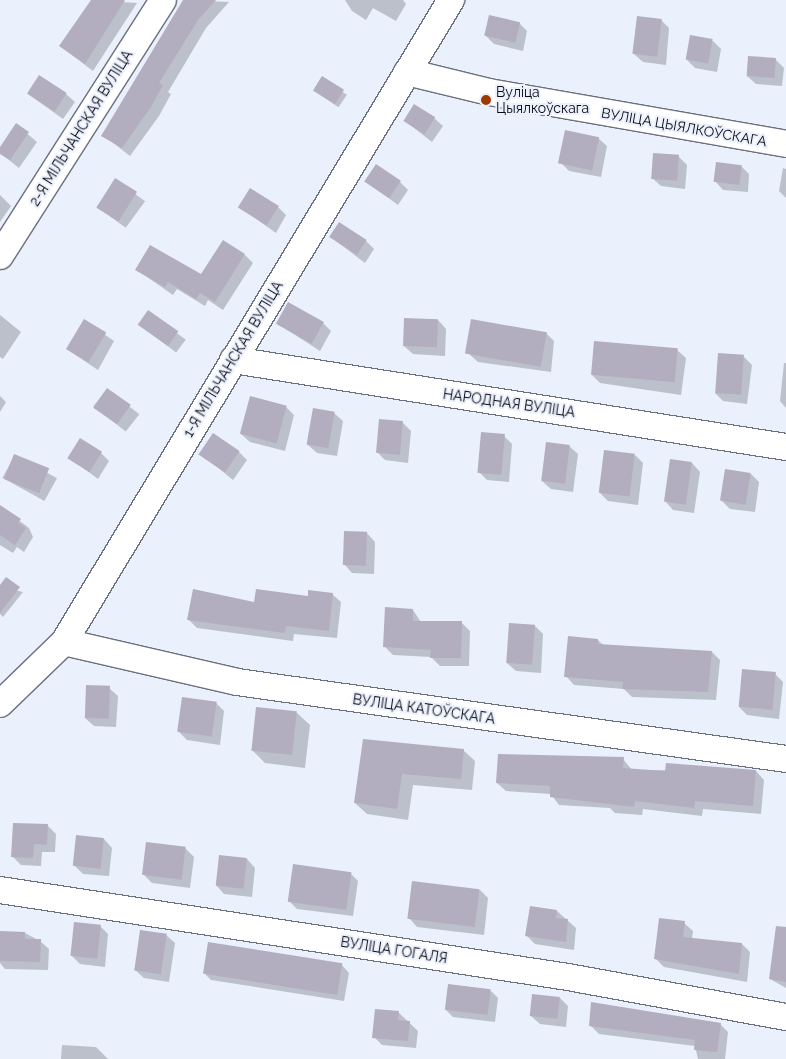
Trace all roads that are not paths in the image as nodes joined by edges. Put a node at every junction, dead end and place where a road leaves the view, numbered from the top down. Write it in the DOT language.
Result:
graph roads {
  1 [pos="163,0"];
  2 [pos="450,0"];
  3 [pos="407,72"];
  4 [pos="786,144"];
  5 [pos="0,256"];
  6 [pos="232,360"];
  7 [pos="786,447"];
  8 [pos="64,642"];
  9 [pos="0,704"];
  10 [pos="786,759"];
  11 [pos="0,890"];
  12 [pos="786,1017"];
  1 -- 5 [label="street, 2-Я МІЛЬЧАНСКАЯ ВУЛІЦА"];
  2 -- 3 [label="street, 1-Я МІЛЬЧАНСКАЯ ВУЛІЦА"];
  3 -- 4 [label="street, ВУЛІЦА ЦЫЯЛКОЎСКАГА"];
  3 -- 6 [label="street, 1-Я МІЛЬЧАНСКАЯ ВУЛІЦА"];
  6 -- 7 [label="street, НАРОДНАЯ ВУЛІЦА"];
  6 -- 8 [label="street, 1-Я МІЛЬЧАНСКАЯ ВУЛІЦА"];
  8 -- 9 [label="street, 1-Я МІЛЬЧАНСКАЯ ВУЛІЦА"];
  8 -- 10 [label="street, ВУЛІЦА КАТОЎСКАГА"];
  11 -- 12 [label="street, ВУЛІЦА ГОГАЛЯ"];
}
